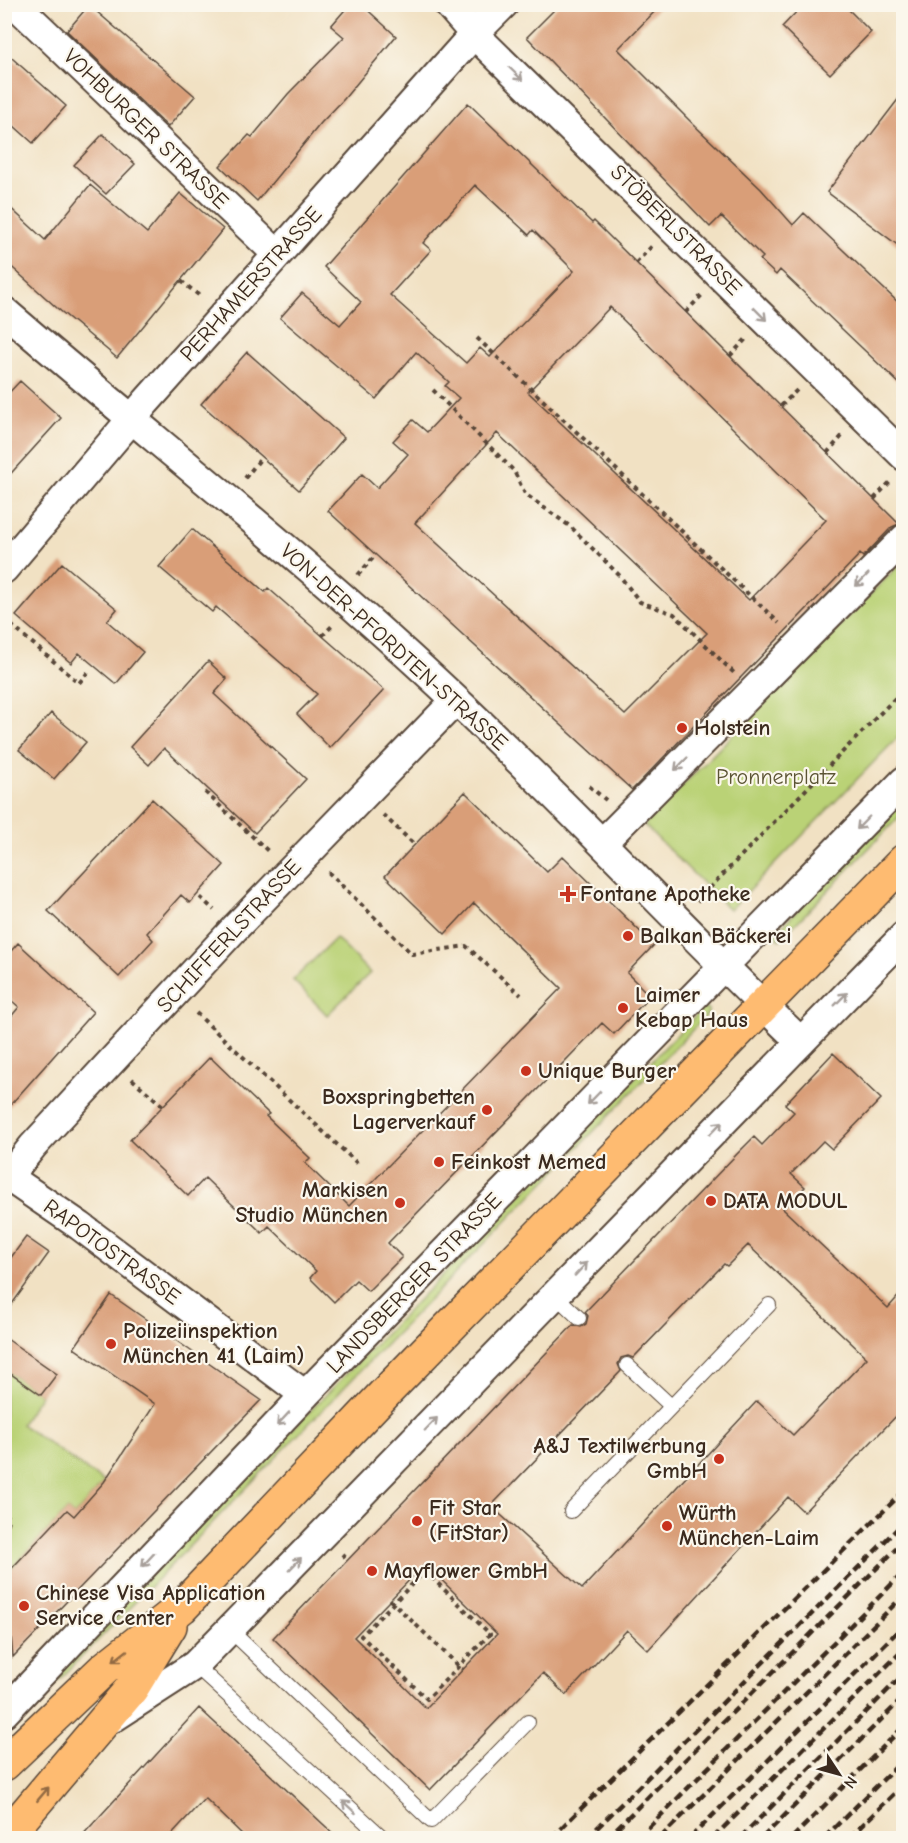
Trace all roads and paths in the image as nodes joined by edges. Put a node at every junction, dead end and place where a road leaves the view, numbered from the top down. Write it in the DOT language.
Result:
graph roads {
  1 [pos="15,4"];
  2 [pos="447,4"];
  3 [pos="504,4"];
  4 [pos="474,34"];
  5 [pos="649,249"];
  6 [pos="277,254"];
  7 [pos="636,263"];
  8 [pos="181,281"];
  9 [pos="200,296"];
  10 [pos="699,298"];
  11 [pos="4,311"];
  12 [pos="686,312"];
  13 [pos="477,338"];
  14 [pos="744,341"];
  15 [pos="730,356"];
  16 [pos="433,390"];
  17 [pos="794,393"];
  18 [pos="781,406"];
  19 [pos="131,420"];
  20 [pos="839,439"];
  21 [pos="827,453"];
  22 [pos="903,456"];
  23 [pos="262,458"];
  24 [pos="253,468"];
  25 [pos="887,486"];
  26 [pos="874,499"];
  27 [pos="903,539"];
  28 [pos="373,558"];
  29 [pos="4,569"];
  30 [pos="358,575"];
  31 [pos="4,619"];
  32 [pos="337,620"];
  33 [pos="784,628"];
  34 [pos="322,636"];
  35 [pos="90,670"];
  36 [pos="738,676"];
  37 [pos="903,689"];
  38 [pos="456,700"];
  39 [pos="903,781"];
  40 [pos="205,792"];
  41 [pos="382,814"];
  42 [pos="603,842"];
  43 [pos="415,845"];
  44 [pos="298,861"];
  45 [pos="903,861"];
  46 [pos="677,919"];
  47 [pos="903,936"];
  48 [pos="722,966"];
  49 [pos="174,994"];
  50 [pos="521,995"];
  51 [pos="764,1006"];
  52 [pos="801,1042"];
  53 [pos="125,1073"];
  54 [pos="163,1106"];
  55 [pos="358,1164"];
  56 [pos="6,1176"];
  57 [pos="556,1296"];
  58 [pos="769,1305"];
  59 [pos="579,1318"];
  60 [pos="627,1365"];
  61 [pos="305,1395"];
  62 [pos="670,1406"];
  63 [pos="4,1503"];
  64 [pos="571,1511"];
  65 [pos="4,1532"];
  66 [pos="391,1602"];
  67 [pos="182,1607"];
  68 [pos="230,1629"];
  69 [pos="195,1665"];
  70 [pos="461,1668"];
  71 [pos="6,1710"];
  72 [pos="528,1722"];
  73 [pos="98,1728"];
  74 [pos="4,1764"];
  75 [pos="5,1839"];
  76 [pos="383,1839"];
  1 -- 6 [label="street, VOHBURGER STRASSE"];
  2 -- 4 [label="street, STÖBERLSTRASSE"];
  3 -- 4 [label="street, PERHAMERSTRASSE"];
  4 -- 6 [label="street, PERHAMERSTRASSE"];
  4 -- 22 [label="street, STÖBERLSTRASSE, one-way"];
  5 -- 7 [label="path"];
  6 -- 19 [label="street, PERHAMERSTRASSE"];
  8 -- 9 [label="path"];
  10 -- 12 [label="path"];
  11 -- 19 [label="street, VON-DER-PFORDTEN-STRASSE"];
  13 -- 33 [label="path"];
  14 -- 15 [label="path"];
  16 -- 36 [label="path"];
  17 -- 18 [label="path"];
  19 -- 29 [label="street, PERHAMERSTRASSE"];
  19 -- 38 [label="street, VON-DER-PFORDTEN-STRASSE"];
  20 -- 21 [label="path"];
  23 -- 24 [label="path"];
  25 -- 26 [label="path"];
  27 -- 42 [label="street, one-way"];
  28 -- 30 [label="path"];
  31 -- 35 [label="path"];
  32 -- 34 [label="path"];
  37 -- 46 [label="path"];
  38 -- 42 [label="street, VON-DER-PFORDTEN-STRASSE"];
  38 -- 44 [label="street, SCHIFFERLSTRASSE"];
  39 -- 48 [label="street, LANDSBERGER STRASSE, one-way"];
  40 -- 44 [label="path"];
  41 -- 43 [label="path"];
  42 -- 46 [label="street, VON-DER-PFORDTEN-STRASSE"];
  44 -- 49 [label="street, SCHIFFERLSTRASSE"];
  44 -- 50 [label="path"];
  45 -- 51 [label="main road"];
  46 -- 48 [label="street, VON-DER-PFORDTEN-STRASSE"];
  52 -- 47 [label="street, one-way"];
  48 -- 51 [label="street, VON-DER-PFORDTEN-STRASSE"];
  48 -- 61 [label="street, LANDSBERGER STRASSE, one-way"];
  49 -- 55 [label="path"];
  49 -- 56 [label="street, SCHIFFERLSTRASSE"];
  51 -- 52 [label="street"];
  51 -- 67 [label="main road"];
  57 -- 52 [label="street, one-way"];
  53 -- 54 [label="path"];
  56 -- 61 [label="street, RAPOTOSTRASSE"];
  57 -- 59 [label="lane"];
  68 -- 57 [label="street, one-way"];
  58 -- 62 [label="lane"];
  60 -- 62 [label="lane"];
  61 -- 71 [label="street, LANDSBERGER STRASSE, one-way"];
  62 -- 64 [label="lane"];
  63 -- 65 [label="path"];
  66 -- 70 [label="path"];
  66 -- 70 [label="path"];
  66 -- 70 [label="path"];
  67 -- 73 [label="main road"];
  67 -- 74 [label="main road, one-way"];
  68 -- 69 [label="street"];
  68 -- 72 [label="lane"];
  69 -- 73 [label="street"];
  76 -- 69 [label="lane, one-way"];
  75 -- 73 [label="main road, one-way"];
}
